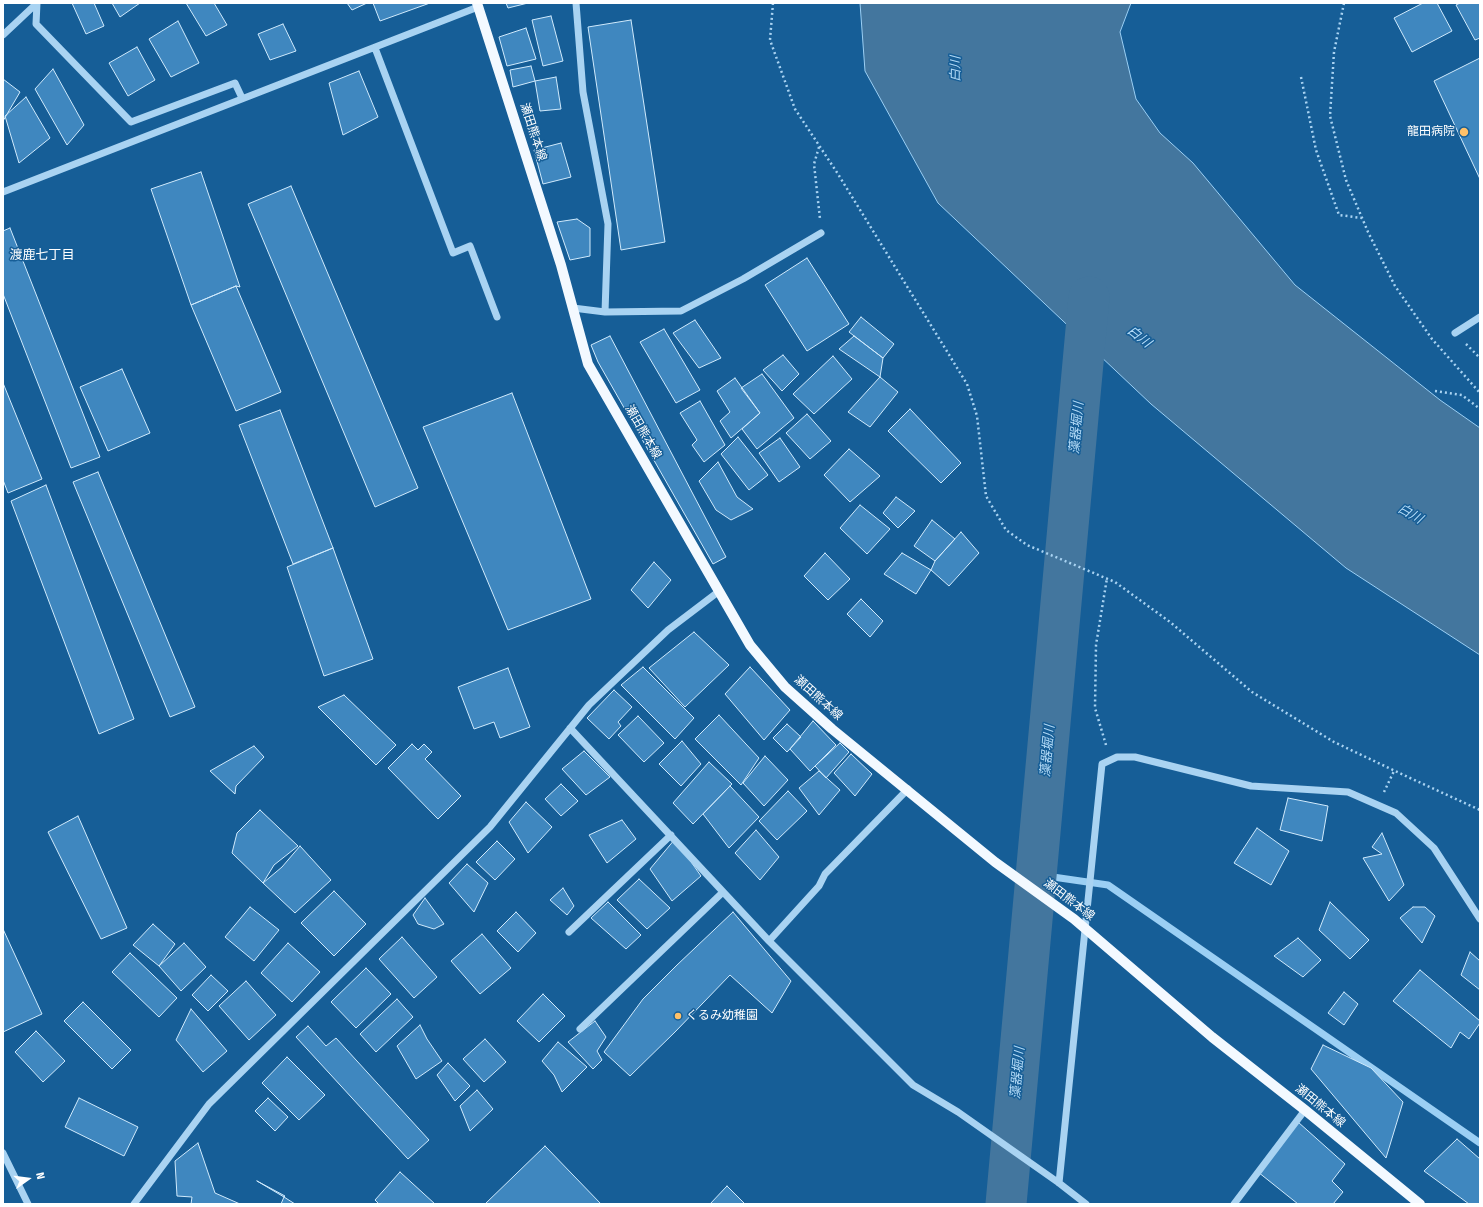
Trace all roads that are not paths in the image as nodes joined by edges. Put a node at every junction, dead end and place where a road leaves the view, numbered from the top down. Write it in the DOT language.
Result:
graph roads {
  1 [pos="37,3"];
  2 [pos="576,3"];
  3 [pos="478,5"];
  4 [pos="3,36"];
  5 [pos="375,48"];
  6 [pos="242,98"];
  7 [pos="3,192"];
  8 [pos="821,234"];
  9 [pos="573,308"];
  10 [pos="605,312"];
  11 [pos="497,317"];
  12 [pos="1480,317"];
  13 [pos="1455,333"];
  14 [pos="718,592"];
  15 [pos="570,728"];
  16 [pos="908,790"];
  17 [pos="671,835"];
  18 [pos="724,892"];
  19 [pos="1480,919"];
  20 [pos="1086,928"];
  21 [pos="569,932"];
  22 [pos="769,941"];
  23 [pos="580,1029"];
  24 [pos="1305,1110"];
  25 [pos="3,1153"];
  26 [pos="1059,1183"];
  27 [pos="28,1204"];
  28 [pos="134,1204"];
  29 [pos="1086,1204"];
  30 [pos="1234,1204"];
  31 [pos="1420,1204"];
  1 -- 4 [label="street"];
  1 -- 6 [label="street"];
  2 -- 10 [label="street"];
  3 -- 5 [label="street"];
  3 -- 9 [label="main road, 瀬田熊本線"];
  5 -- 6 [label="street"];
  5 -- 11 [label="street"];
  6 -- 7 [label="street"];
  8 -- 10 [label="street"];
  9 -- 10 [label="street"];
  9 -- 14 [label="main road, 瀬田熊本線"];
  12 -- 13 [label="street"];
  14 -- 15 [label="street"];
  14 -- 16 [label="main road, 瀬田熊本線"];
  15 -- 17 [label="street"];
  15 -- 28 [label="street"];
  16 -- 20 [label="main road, 瀬田熊本線"];
  16 -- 22 [label="street"];
  17 -- 18 [label="street"];
  17 -- 21 [label="street"];
  18 -- 22 [label="street"];
  18 -- 23 [label="street"];
  19 -- 20 [label="street"];
  20 -- 24 [label="main road, 瀬田熊本線"];
  20 -- 26 [label="street"];
  22 -- 26 [label="street"];
  24 -- 30 [label="street"];
  24 -- 31 [label="main road, 瀬田熊本線"];
  25 -- 27 [label="street"];
  26 -- 29 [label="street"];
}
